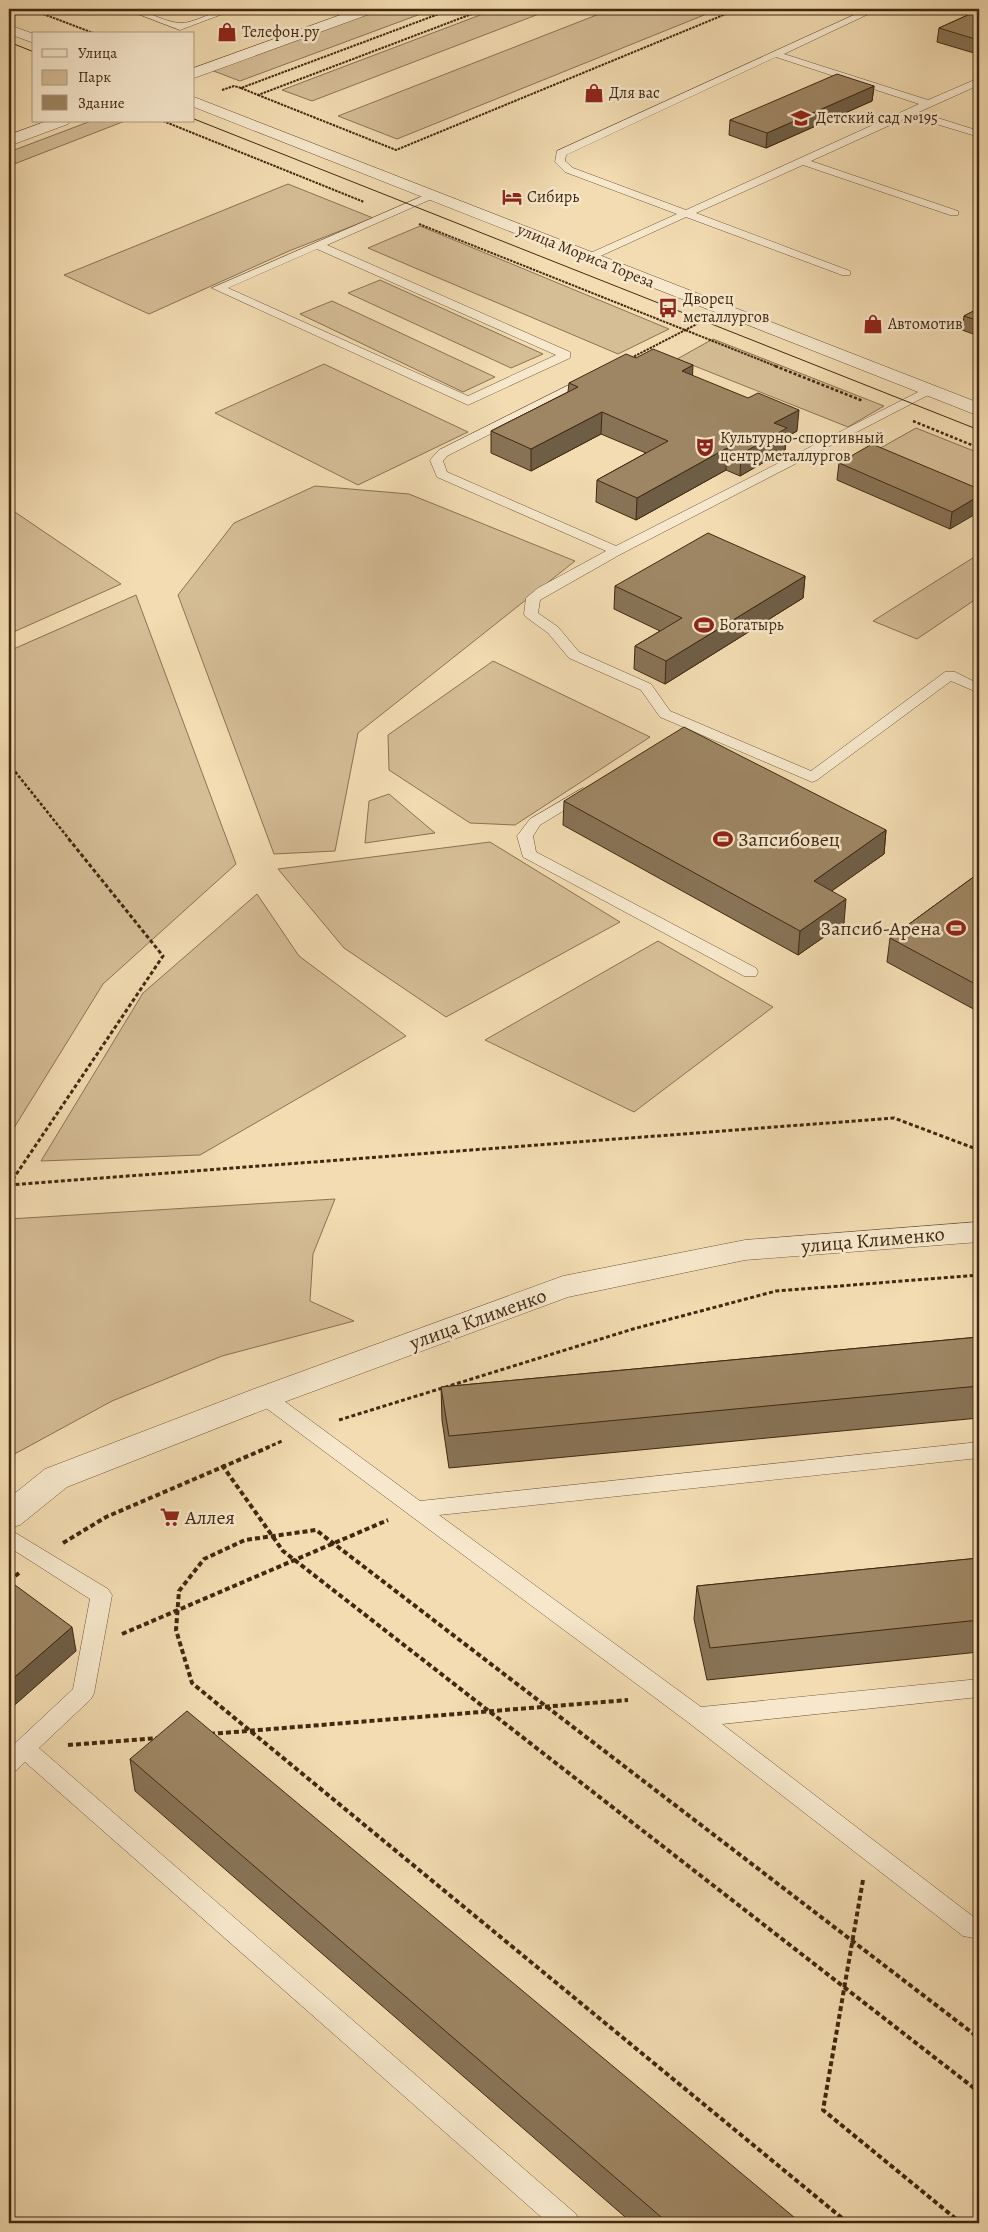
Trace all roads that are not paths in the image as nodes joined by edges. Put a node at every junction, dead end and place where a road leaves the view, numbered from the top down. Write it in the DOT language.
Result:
graph roads {
  1 [pos="130,9"];
  2 [pos="231,9"];
  3 [pos="370,9"];
  4 [pos="874,9"];
  5 [pos="9,30"];
  6 [pos="32,38"];
  7 [pos="774,54"];
  8 [pos="195,73"];
  9 [pos="979,81"];
  10 [pos="195,102"];
  11 [pos="929,104"];
  12 [pos="911,113"];
  13 [pos="59,122"];
  14 [pos="979,134"];
  15 [pos="9,141"];
  16 [pos="805,162"];
  17 [pos="432,195"];
  18 [pos="954,213"];
  19 [pos="685,214"];
  20 [pos="318,245"];
  21 [pos="590,257"];
  22 [pos="846,272"];
  23 [pos="580,384"];
  24 [pos="930,390"];
  25 [pos="979,410"];
  26 [pos="616,551"];
  27 [pos="979,689"];
  28 [pos="692,726"];
  29 [pos="676,736"];
  30 [pos="593,787"];
  31 [pos="750,972"];
  32 [pos="979,1232"];
  33 [pos="265,1397"];
  34 [pos="979,1450"];
  35 [pos="416,1509"];
  36 [pos="9,1516"];
  37 [pos="9,1537"];
  38 [pos="979,1688"];
  39 [pos="697,1717"];
  40 [pos="17,1756"];
  41 [pos="979,1929"];
  42 [pos="567,2223"];
  1 -- 2 [label="lane"];
  3 -- 8 [label="street"];
  4 -- 7 [label="lane"];
  5 -- 6 [label="street"];
  7 -- 11 [label="lane"];
  7 -- 19 [label="lane"];
  9 -- 11 [label="lane"];
  10 -- 17 [label="street, улица Мориса Тореза"];
  11 -- 12 [label="lane"];
  12 -- 14 [label="lane"];
  12 -- 16 [label="lane"];
  13 -- 15 [label="street"];
  16 -- 18 [label="lane"];
  16 -- 19 [label="lane"];
  17 -- 20 [label="lane"];
  17 -- 21 [label="street, улица Мориса Тореза"];
  19 -- 21 [label="lane"];
  19 -- 22 [label="lane"];
  20 -- 20 [label="lane"];
  21 -- 24 [label="street, улица Мориса Тореза"];
  23 -- 26 [label="lane"];
  24 -- 25 [label="street, улица Мориса Тореза"];
  24 -- 26 [label="lane"];
  26 -- 28 [label="lane"];
  27 -- 28 [label="lane"];
  28 -- 29 [label="lane"];
  30 -- 31 [label="lane"];
  32 -- 33 [label="street, улица Клименко"];
  33 -- 35 [label="lane"];
  33 -- 36 [label="street, улица Клименко"];
  34 -- 35 [label="lane"];
  35 -- 39 [label="lane"];
  37 -- 40 [label="lane"];
  38 -- 39 [label="lane"];
  39 -- 41 [label="lane"];
  40 -- 42 [label="lane"];
}
